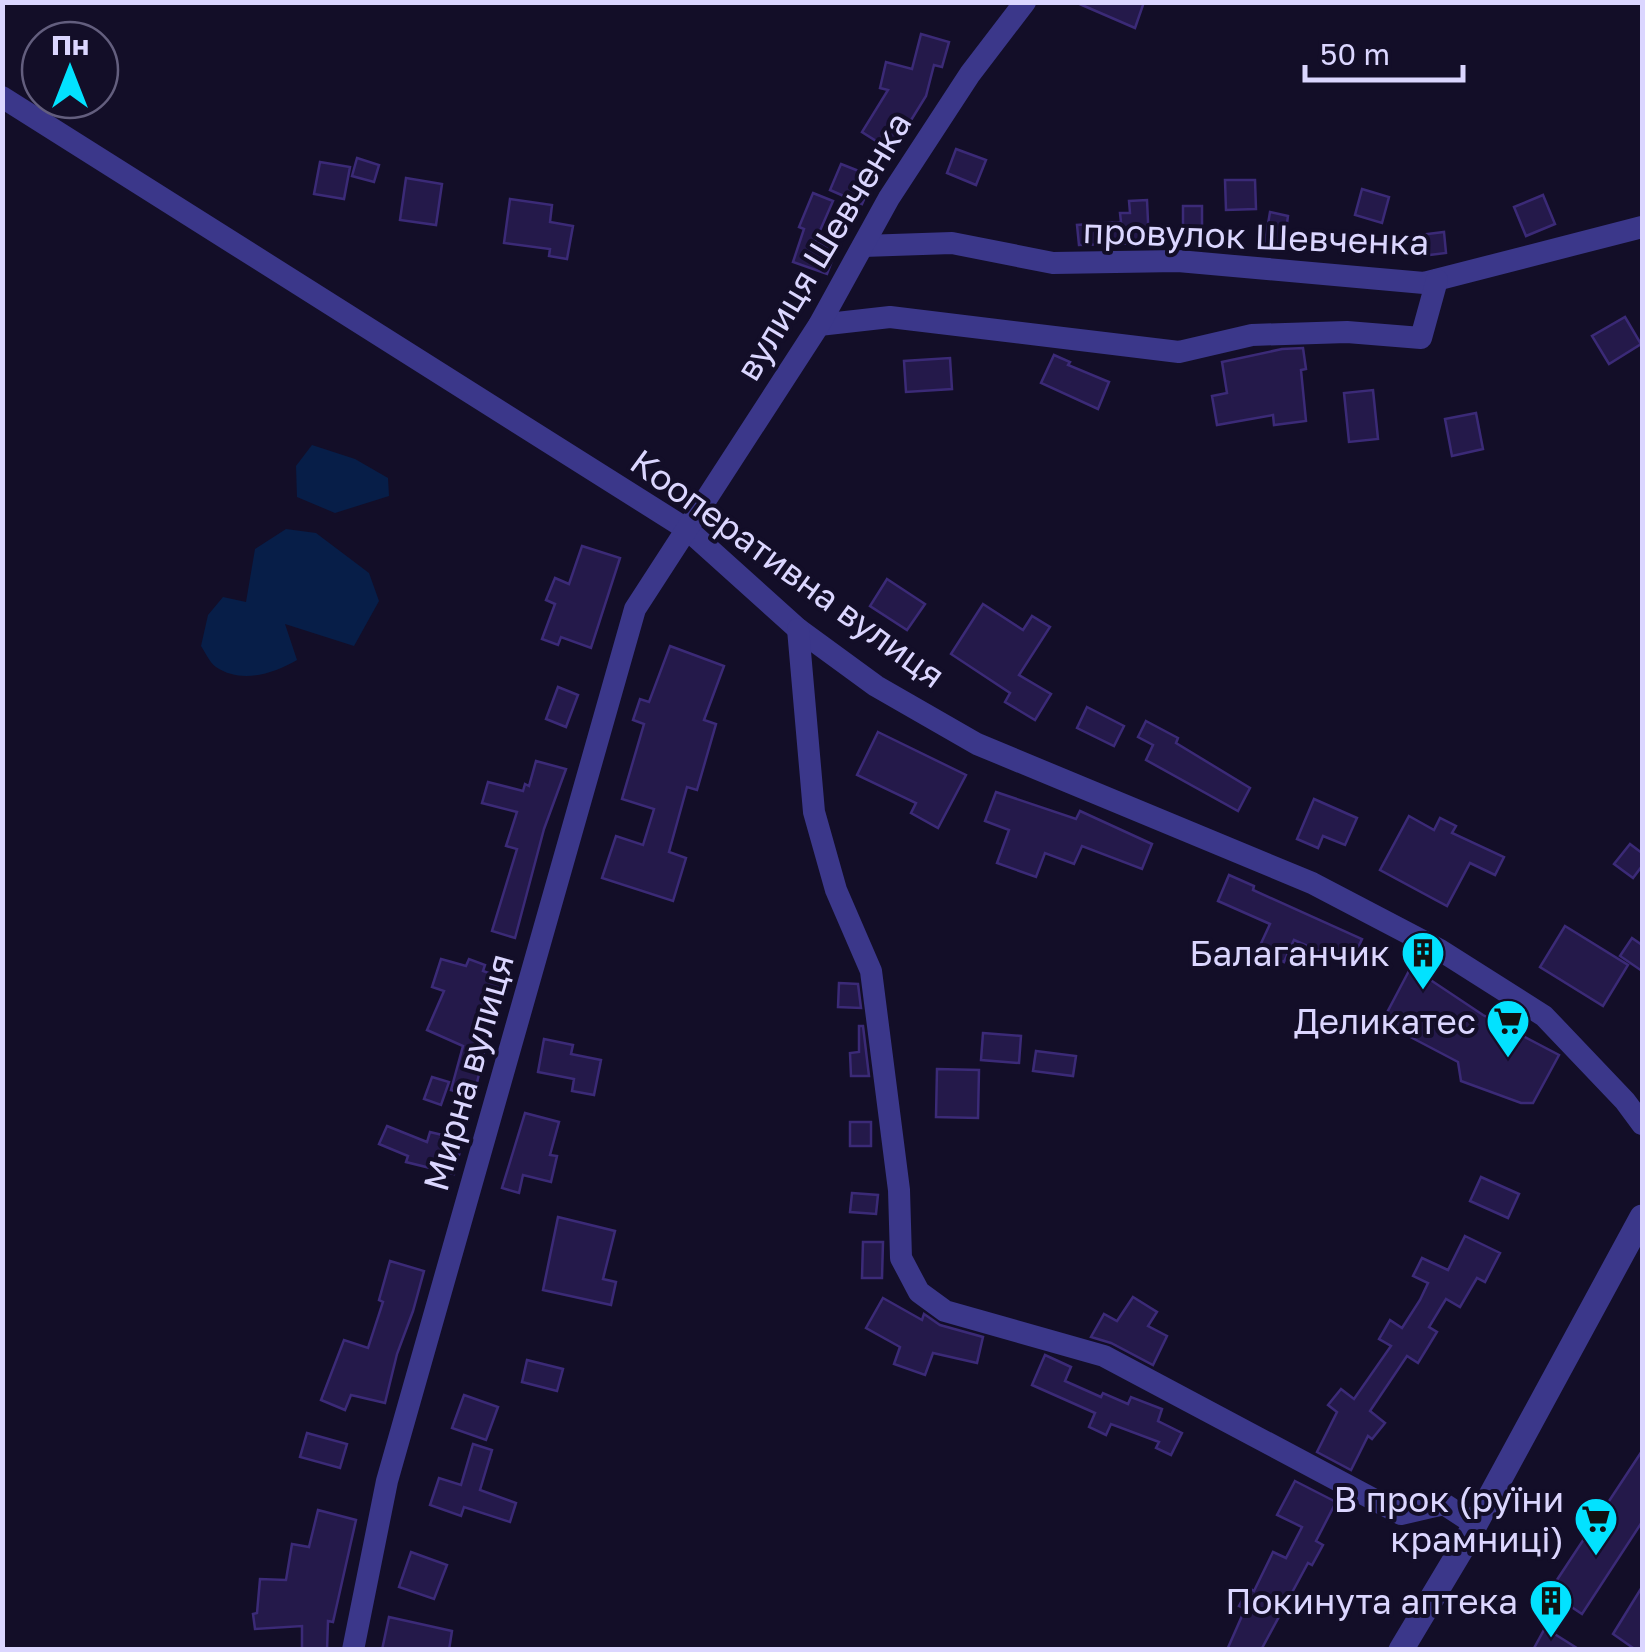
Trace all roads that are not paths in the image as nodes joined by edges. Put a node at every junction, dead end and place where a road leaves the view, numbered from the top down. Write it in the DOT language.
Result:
graph roads {
  1 [pos="1025,2"];
  2 [pos="2,96"];
  3 [pos="1642,227"];
  4 [pos="863,246"];
  5 [pos="1437,280"];
  6 [pos="819,325"];
  7 [pos="688,530"];
  8 [pos="798,629"];
  9 [pos="1642,1124"];
  10 [pos="1642,1217"];
  11 [pos="1476,1525"];
  12 [pos="353,1650"];
  13 [pos="1401,1650"];
  1 -- 4 [label="street, вулиця Шевченка"];
  2 -- 7 [label="street, Кооперативна вулиця"];
  3 -- 5 [label="street, провулок Шевченка"];
  4 -- 5 [label="street, провулок Шевченка"];
  4 -- 6 [label="street, вулиця Шевченка"];
  5 -- 6 [label="street"];
  6 -- 7 [label="street, вулиця Шевченка"];
  7 -- 8 [label="street, Кооперативна вулиця"];
  7 -- 12 [label="street, Мирна вулиця"];
  8 -- 9 [label="street, Кооперативна вулиця"];
  8 -- 11 [label="street"];
  10 -- 11 [label="street"];
  11 -- 13 [label="street"];
}
